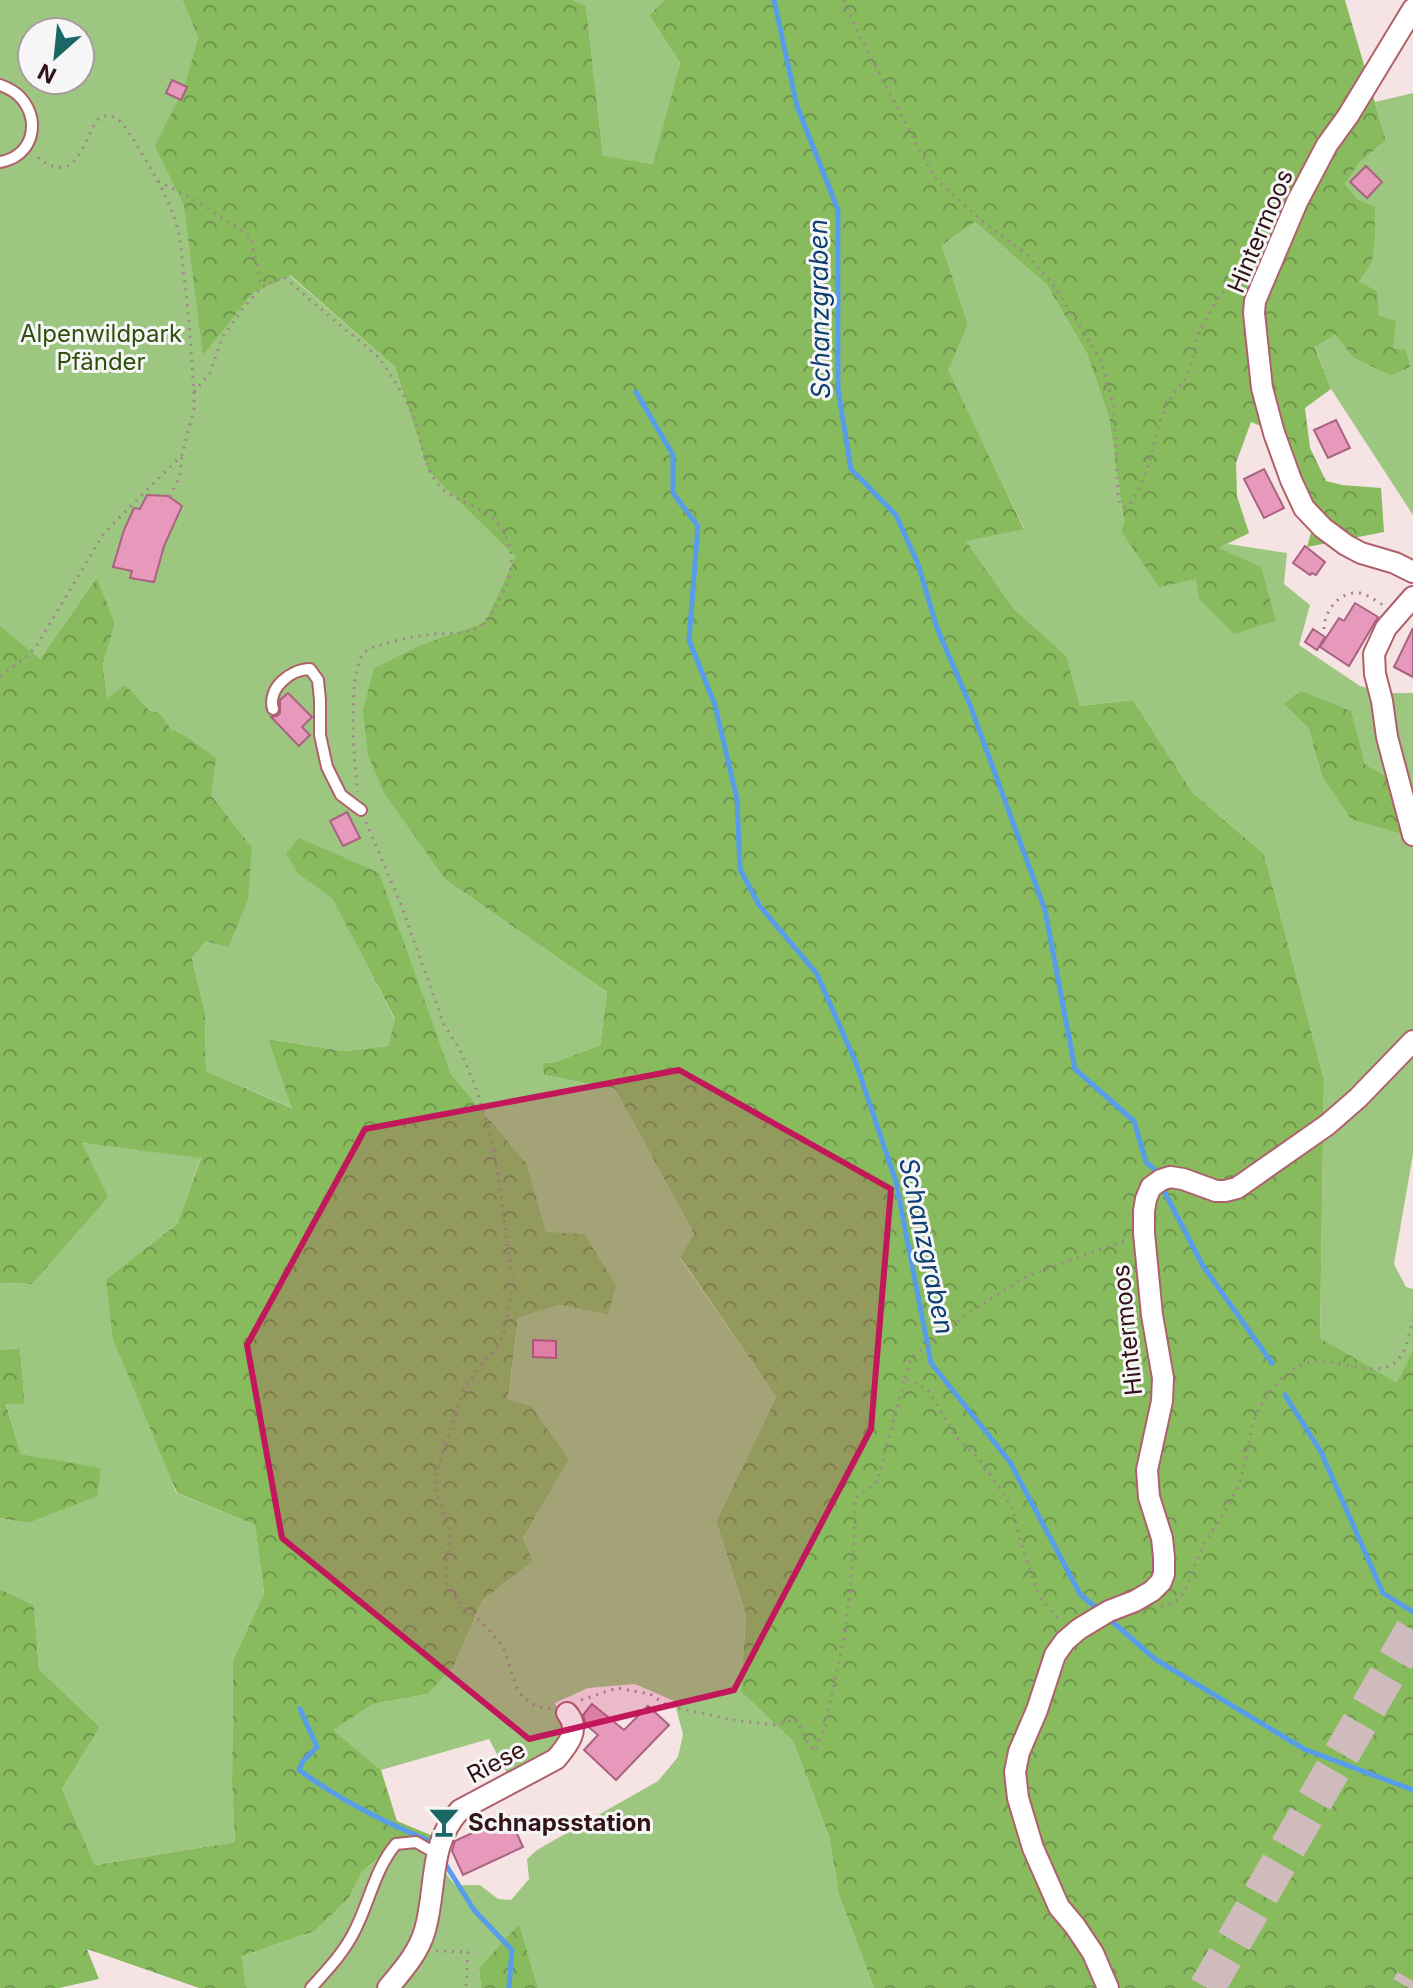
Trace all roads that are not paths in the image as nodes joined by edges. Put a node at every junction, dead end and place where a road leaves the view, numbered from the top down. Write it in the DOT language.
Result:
graph roads {
  1 [pos="1413,9"];
  2 [pos="0,85"];
  3 [pos="0,162"];
  4 [pos="1413,572"];
  5 [pos="1413,597"];
  6 [pos="273,709"];
  7 [pos="361,810"];
  8 [pos="1413,835"];
  9 [pos="1413,1041"];
  10 [pos="567,1713"];
  11 [pos="437,1854"];
  12 [pos="311,1988"];
  13 [pos="388,1988"];
  14 [pos="1108,1988"];
  1 -- 4 [label="street, Hintermoos"];
  2 -- 3 [label="lane"];
  5 -- 8 [label="street"];
  6 -- 7 [label="lane"];
  9 -- 14 [label="street, Hintermoos"];
  10 -- 11 [label="street, Riese"];
  11 -- 12 [label="lane"];
  11 -- 13 [label="street, Riese"];
}
